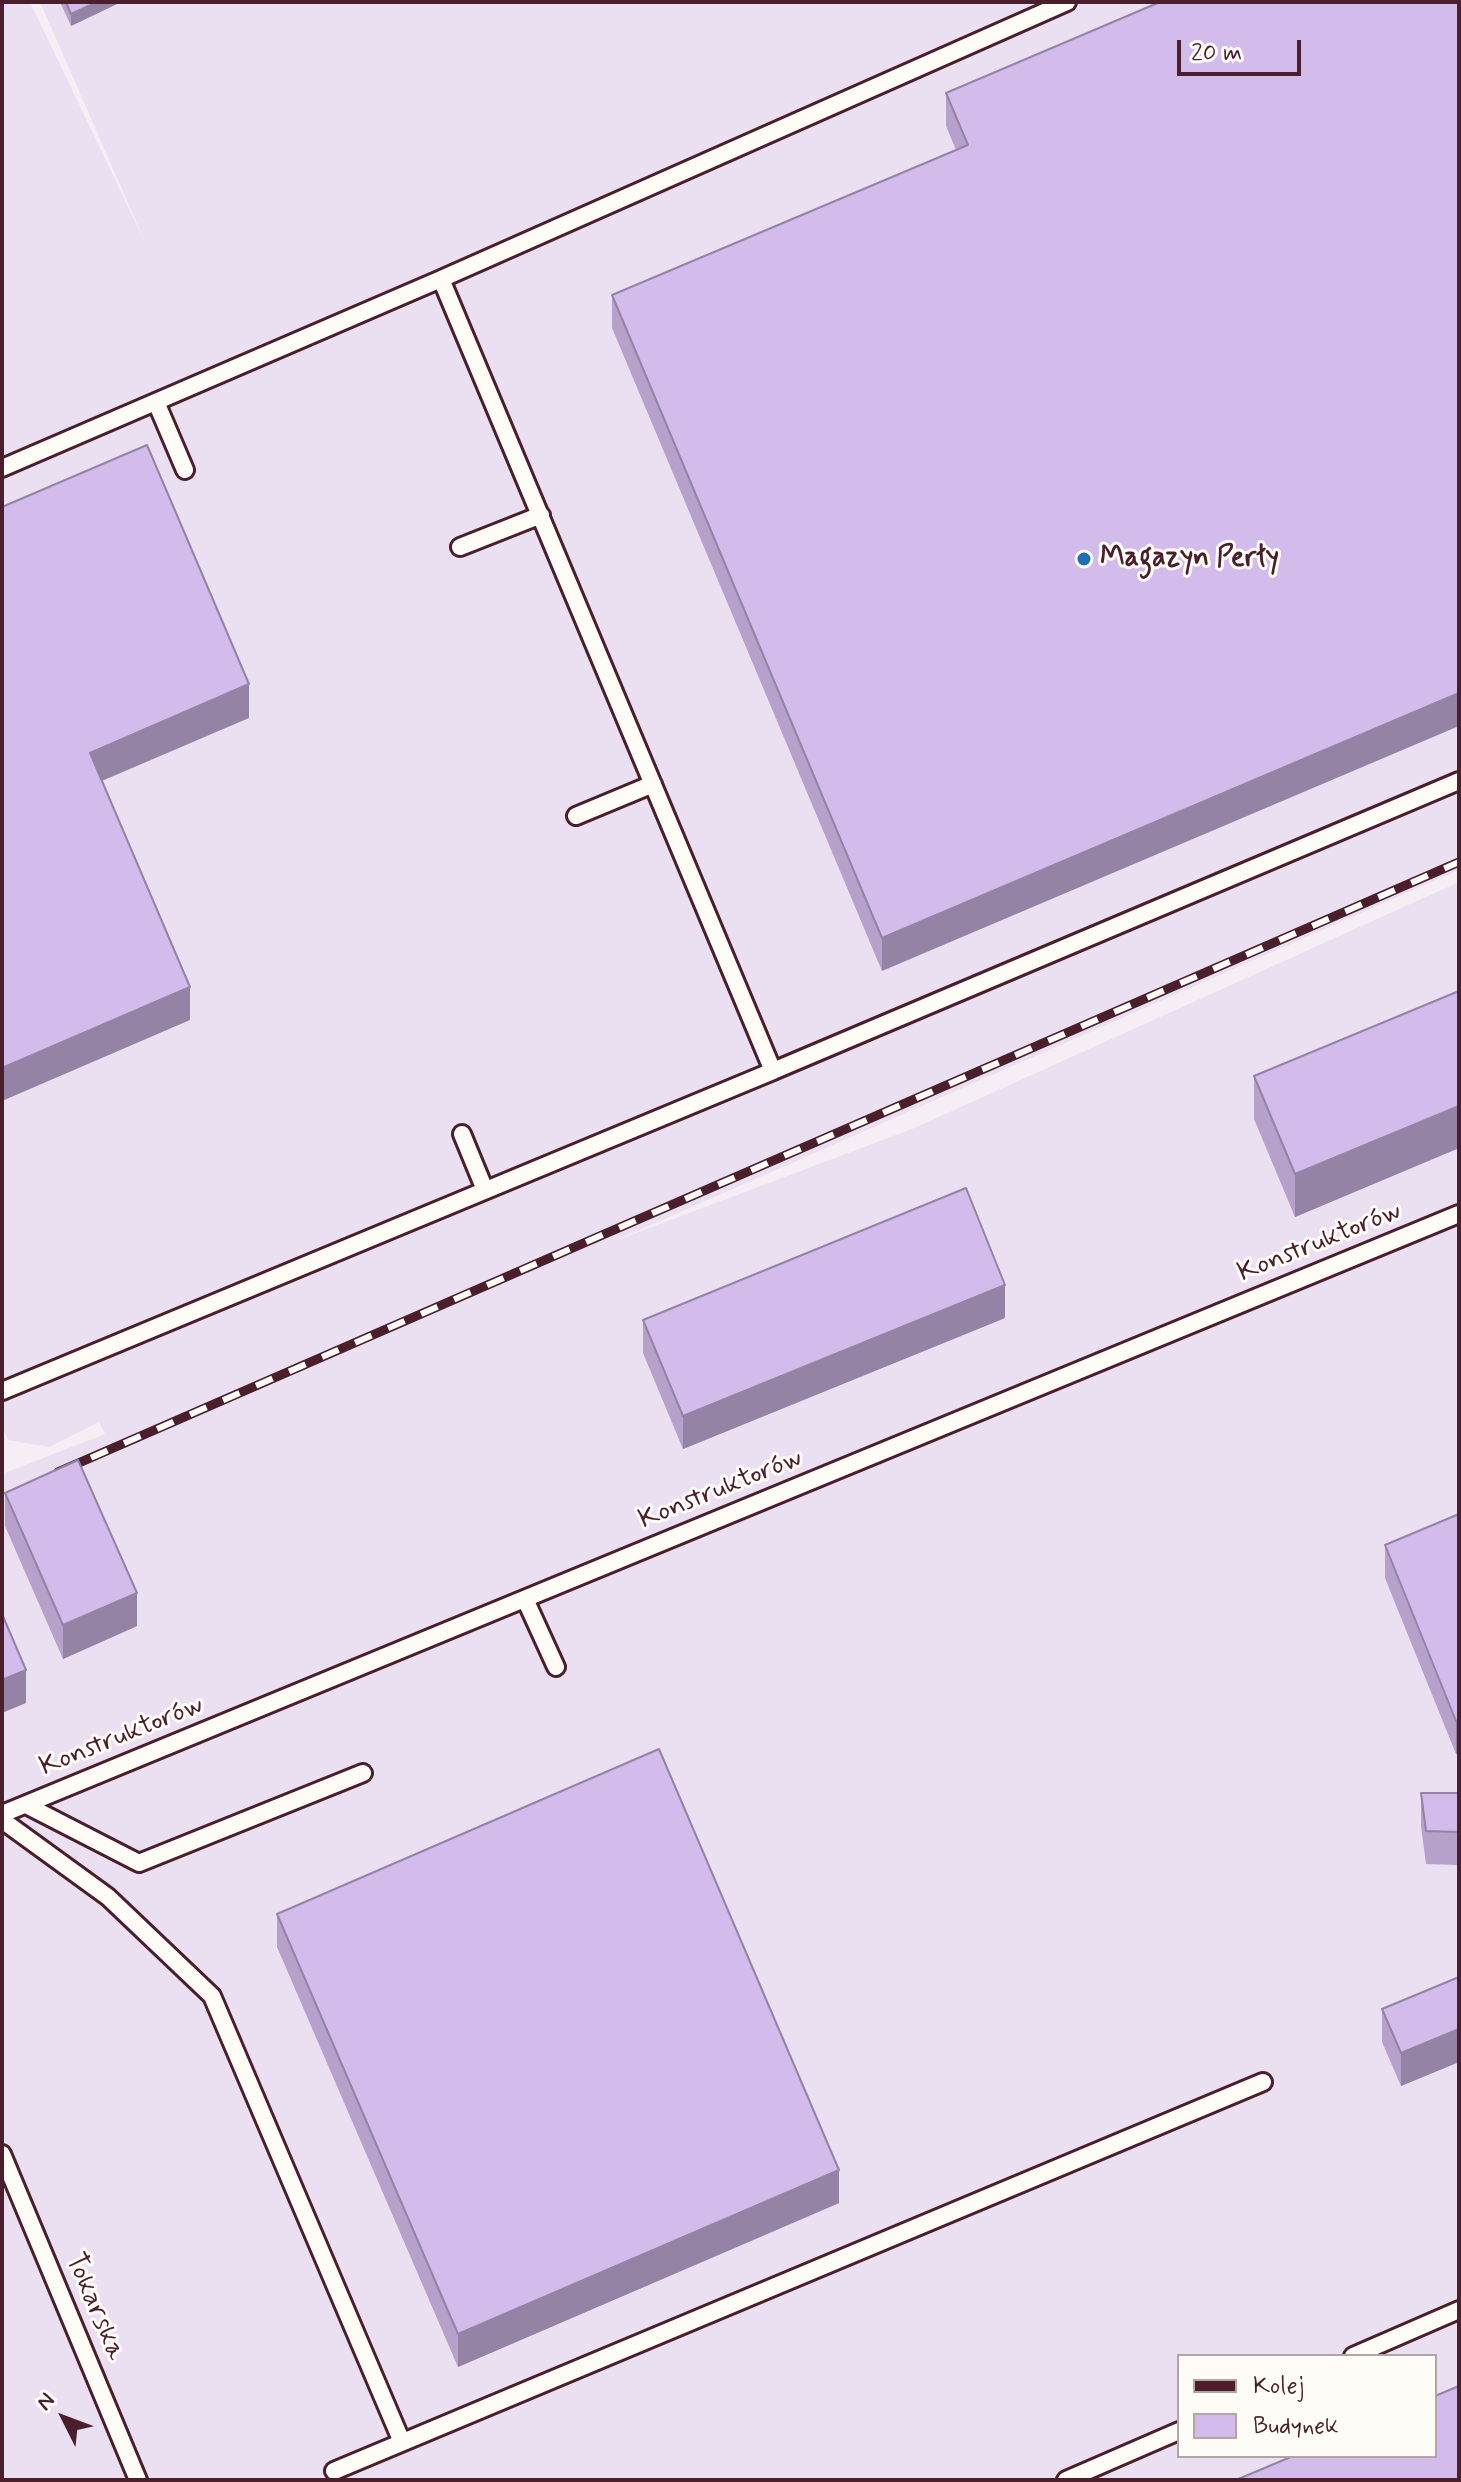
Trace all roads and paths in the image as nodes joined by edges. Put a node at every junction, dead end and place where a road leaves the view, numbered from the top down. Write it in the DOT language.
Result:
graph roads {
  1 [pos="1067,2"];
  2 [pos="441,279"];
  3 [pos="156,402"];
  4 [pos="2,468"];
  5 [pos="185,470"];
  6 [pos="541,515"];
  7 [pos="460,547"];
  8 [pos="1459,781"];
  9 [pos="653,784"];
  10 [pos="576,816"];
  11 [pos="773,1071"];
  12 [pos="462,1134"];
  13 [pos="485,1190"];
  14 [pos="1459,1214"];
  15 [pos="2,1391"];
  16 [pos="525,1599"];
  17 [pos="556,1667"];
  18 [pos="363,1773"];
  19 [pos="26,1805"];
  20 [pos="2,1817"];
  21 [pos="1263,2082"];
  22 [pos="2,2154"];
  23 [pos="1459,2310"];
  24 [pos="1358,2354"];
  25 [pos="1177,2432"];
  26 [pos="402,2442"];
  27 [pos="334,2471"];
  28 [pos="138,2480"];
  29 [pos="1066,2480"];
  1 -- 2 [label="lane"];
  2 -- 3 [label="lane"];
  2 -- 6 [label="lane"];
  3 -- 4 [label="lane"];
  3 -- 5 [label="lane"];
  6 -- 7 [label="lane"];
  6 -- 9 [label="lane"];
  8 -- 11 [label="lane"];
  9 -- 10 [label="lane"];
  9 -- 11 [label="lane"];
  11 -- 13 [label="lane"];
  12 -- 13 [label="lane"];
  13 -- 15 [label="lane"];
  14 -- 16 [label="lane, Konstruktorów"];
  16 -- 17 [label="lane"];
  16 -- 19 [label="lane, Konstruktorów"];
  18 -- 19 [label="lane"];
  19 -- 20 [label="lane, Konstruktorów"];
  20 -- 26 [label="lane"];
  21 -- 26 [label="lane"];
  22 -- 28 [label="lane, Tokarska"];
  23 -- 24 [label="lane"];
  25 -- 29 [label="lane"];
  26 -- 27 [label="lane"];
}
